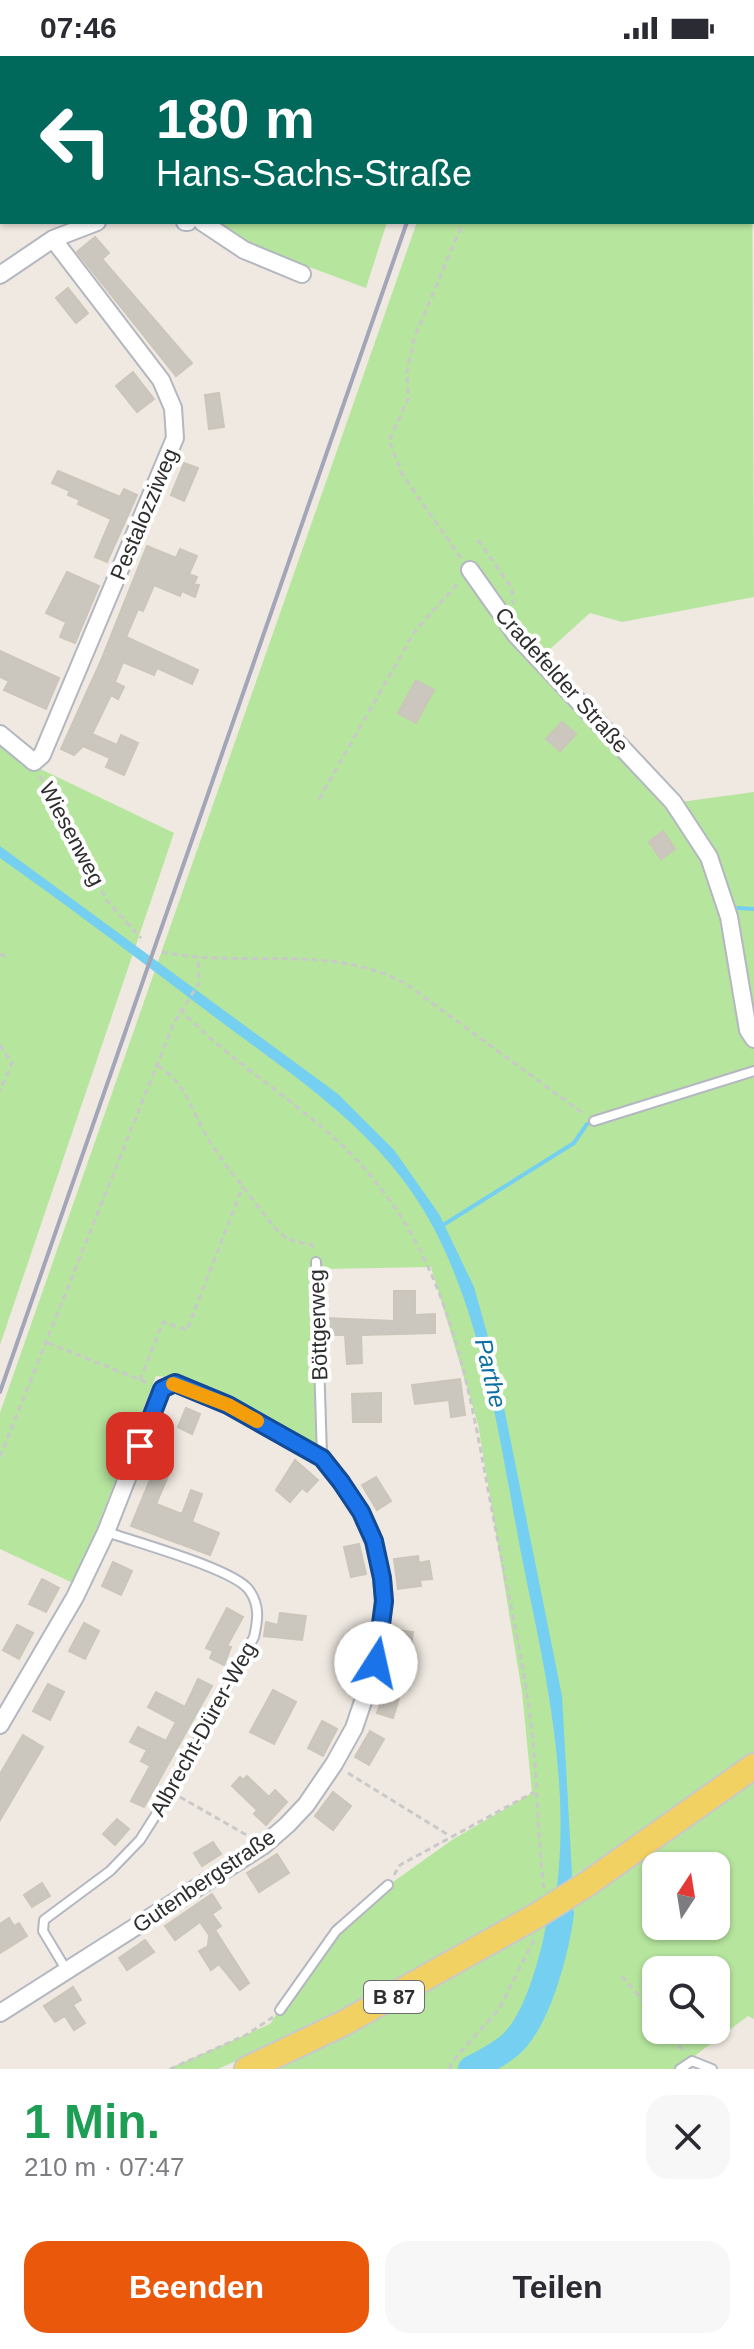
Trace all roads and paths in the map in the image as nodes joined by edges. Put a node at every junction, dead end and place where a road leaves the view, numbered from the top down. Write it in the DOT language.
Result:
graph roads {
  1 [pos="92,224"];
  2 [pos="205,224"];
  3 [pos="462,224"];
  4 [pos="53,239"];
  5 [pos="302,274"];
  6 [pos="0,275"];
  7 [pos="478,540"];
  8 [pos="470,570"];
  9 [pos="503,617"];
  10 [pos="0,734"];
  11 [pos="34,762"];
  12 [pos="319,799"];
  13 [pos="141,938"];
  14 [pos="162,952"];
  15 [pos="0,954"];
  16 [pos="8,958"];
  17 [pos="198,959"];
  18 [pos="182,1007"];
  19 [pos="754,1039"];
  20 [pos="0,1045"];
  21 [pos="158,1066"];
  22 [pos="754,1071"];
  23 [pos="0,1091"];
  24 [pos="594,1121"];
  25 [pos="243,1186"];
  26 [pos="316,1262"];
  27 [pos="48,1343"];
  28 [pos="140,1380"];
  29 [pos="169,1386"];
  30 [pos="0,1457"];
  31 [pos="322,1458"];
  32 [pos="106,1532"];
  33 [pos="0,1725"];
  34 [pos="334,1764"];
  35 [pos="754,1766"];
  36 [pos="171,1791"];
  37 [pos="536,1792"];
  38 [pos="451,1837"];
  39 [pos="264,1845"];
  40 [pos="388,1885"];
  41 [pos="539,1916"];
  42 [pos="67,1971"];
  43 [pos="622,1976"];
  44 [pos="642,2000"];
  45 [pos="280,2010"];
  46 [pos="0,2013"];
  47 [pos="678,2044"];
  48 [pos="692,2061"];
  49 [pos="170,2069"];
  50 [pos="247,2069"];
  51 [pos="450,2069"];
  52 [pos="680,2069"];
  53 [pos="712,2069"];
  1 -- 4 [label="street"];
  2 -- 5 [label="street"];
  3 -- 8 [label="path"];
  4 -- 6 [label="street"];
  4 -- 11 [label="street, Pestalozziweg"];
  7 -- 9 [label="path"];
  8 -- 9 [label="street, Cradefelder Straße"];
  8 -- 12 [label="path"];
  9 -- 19 [label="street, Cradefelder Straße"];
  10 -- 11 [label="street, Wiesenweg"];
  11 -- 13 [label="path, Wiesenweg"];
  14 -- 17 [label="path"];
  15 -- 16 [label="path"];
  17 -- 18 [label="path"];
  17 -- 24 [label="path"];
  18 -- 21 [label="path"];
  18 -- 37 [label="path"];
  20 -- 23 [label="path"];
  21 -- 25 [label="path, Böttgerweg"];
  21 -- 27 [label="path"];
  22 -- 24 [label="lane"];
  25 -- 26 [label="path, Böttgerweg"];
  25 -- 28 [label="path"];
  26 -- 31 [label="lane, Böttgerweg"];
  27 -- 28 [label="path"];
  27 -- 30 [label="path"];
  28 -- 29 [label="path"];
  29 -- 31 [label="street, Gutenbergstraße"];
  29 -- 32 [label="street"];
  31 -- 34 [label="street, Gutenbergstraße"];
  32 -- 33 [label="street"];
  32 -- 36 [label="lane, Albrecht-Dürer-Weg"];
  34 -- 38 [label="path"];
  34 -- 39 [label="street, Gutenbergstraße"];
  35 -- 41 [label="main road, B 87, bridge"];
  36 -- 39 [label="path"];
  36 -- 42 [label="lane, Albrecht-Dürer-Weg"];
  37 -- 38 [label="path"];
  37 -- 41 [label="path"];
  38 -- 40 [label="path"];
  39 -- 42 [label="street, Gutenbergstraße"];
  40 -- 45 [label="lane"];
  41 -- 50 [label="main road, B 87"];
  41 -- 51 [label="path"];
  42 -- 46 [label="street, Gutenbergstraße"];
  43 -- 44 [label="path"];
  45 -- 49 [label="path"];
  47 -- 48 [label="path"];
  48 -- 52 [label="lane"];
  48 -- 53 [label="lane"];
}
